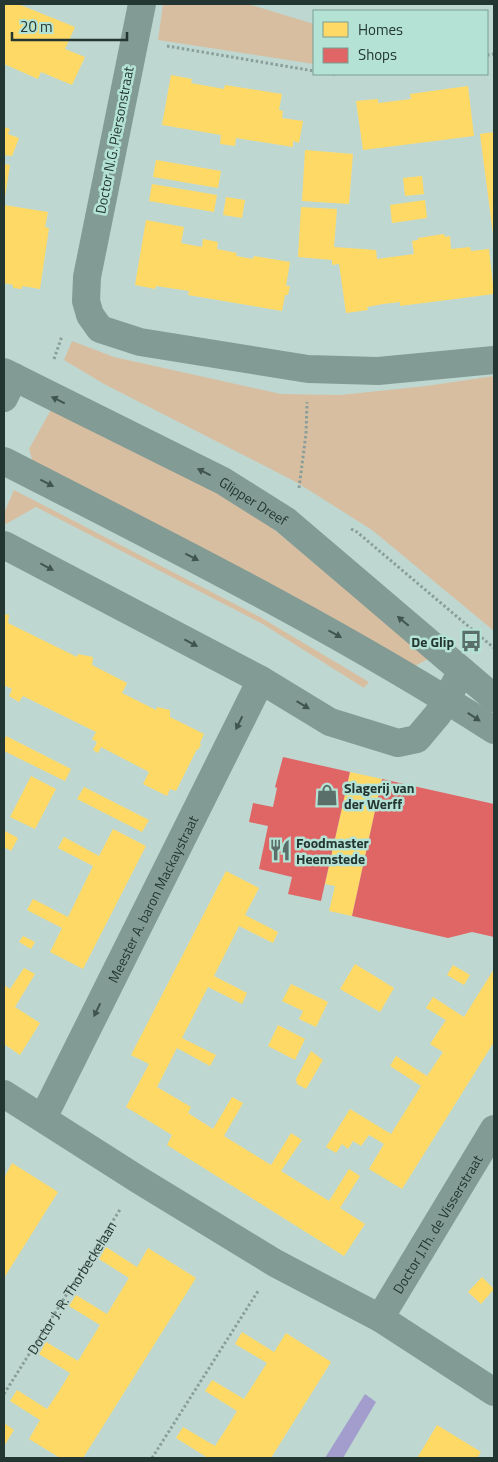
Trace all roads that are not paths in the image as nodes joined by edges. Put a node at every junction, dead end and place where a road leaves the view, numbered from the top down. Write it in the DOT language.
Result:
graph roads {
  1 [pos="142,4"];
  2 [pos="494,360"];
  3 [pos="7,382"];
  4 [pos="4,461"];
  5 [pos="4,545"];
  6 [pos="462,671"];
  7 [pos="261,680"];
  8 [pos="494,698"];
  9 [pos="447,700"];
  10 [pos="494,730"];
  11 [pos="4,1094"];
  12 [pos="43,1118"];
  13 [pos="494,1129"];
  14 [pos="380,1318"];
  15 [pos="494,1392"];
  1 -- 2 [label="street, Doctor N.G. Piersonstraat"];
  6 -- 3 [label="street, Glipper Dreef, one-way"];
  4 -- 9 [label="street, one-way"];
  5 -- 7 [label="street, one-way"];
  6 -- 8 [label="street, Glipper Dreef"];
  6 -- 9 [label="street"];
  7 -- 9 [label="street, one-way"];
  7 -- 12 [label="street, Meester A. baron Mackaystraat, one-way"];
  9 -- 10 [label="street, one-way"];
  11 -- 12 [label="street"];
  12 -- 14 [label="street"];
  13 -- 14 [label="street, Doctor J.Th. de Visserstraat"];
  14 -- 15 [label="street"];
}
